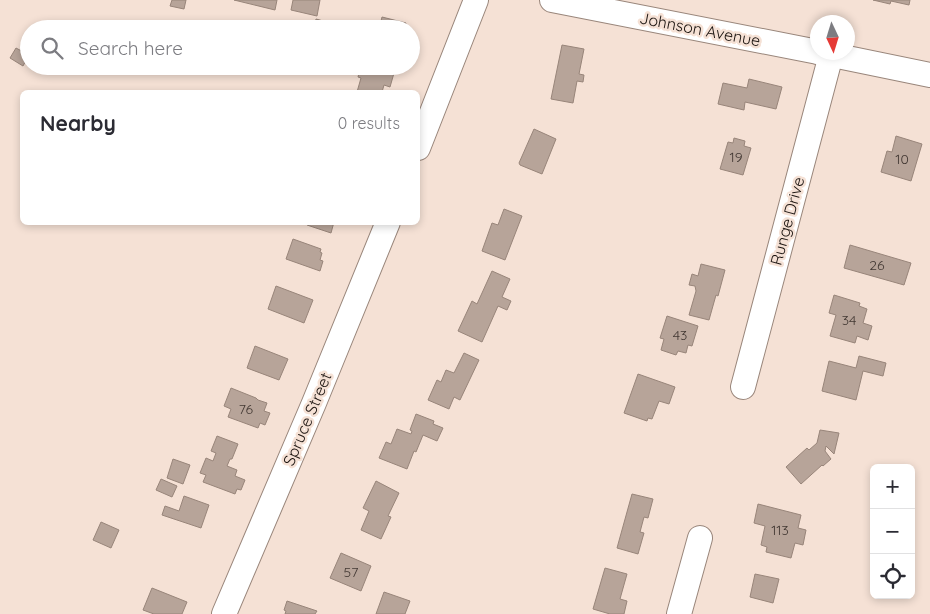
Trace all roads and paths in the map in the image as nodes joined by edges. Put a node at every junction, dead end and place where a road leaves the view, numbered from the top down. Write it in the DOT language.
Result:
graph roads {
  1 [pos="476,0"];
  2 [pos="552,0"];
  3 [pos="810,51"];
  4 [pos="820,60"];
  5 [pos="855,60"];
  6 [pos="930,75"];
  7 [pos="420,143"];
  8 [pos="387,225"];
  9 [pos="743,387"];
  10 [pos="700,538"];
  11 [pos="224,614"];
  12 [pos="679,614"];
  1 -- 7 [label="street"];
  2 -- 3 [label="street, Johnson Avenue"];
  4 -- 9 [label="street, Runge Drive"];
  5 -- 6 [label="street, Johnson Avenue"];
  8 -- 11 [label="street, Spruce Street"];
  10 -- 12 [label="street"];
}
